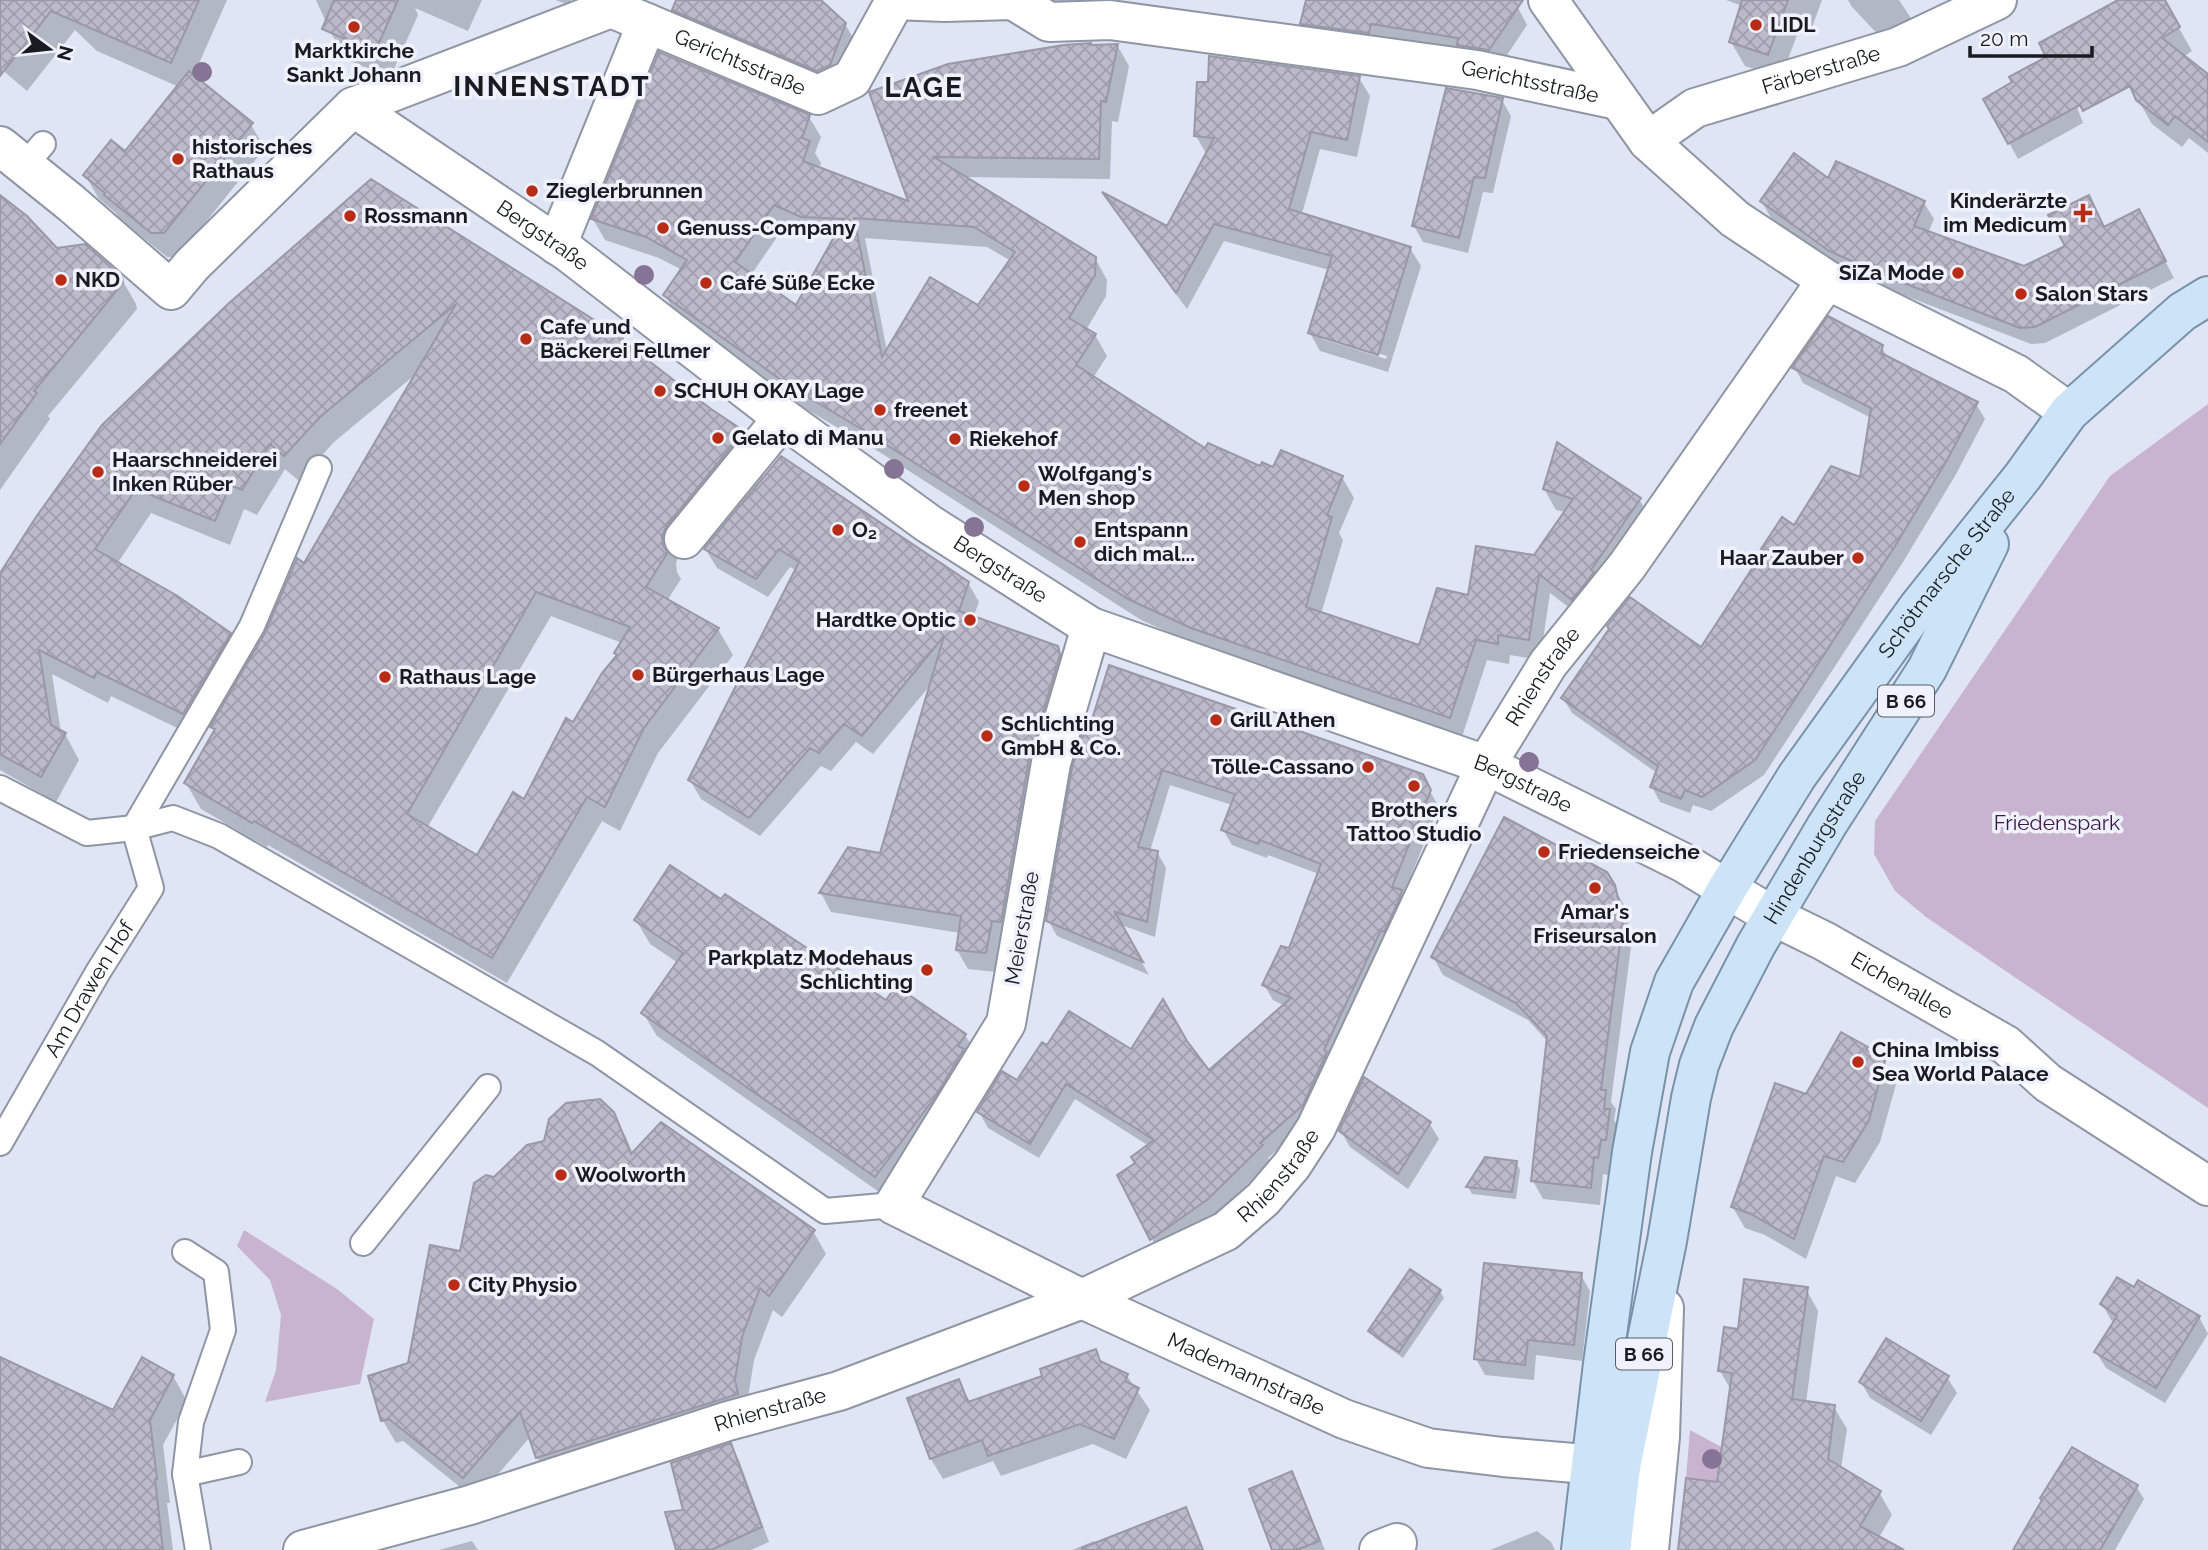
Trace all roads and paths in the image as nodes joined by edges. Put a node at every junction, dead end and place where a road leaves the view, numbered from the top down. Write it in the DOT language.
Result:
graph roads {
  1 [pos="894,0"];
  2 [pos="1548,0"];
  3 [pos="1997,0"];
  4 [pos="613,4"];
  5 [pos="655,26"];
  6 [pos="1617,100"];
  7 [pos="354,107"];
  8 [pos="1648,141"];
  9 [pos="23,152"];
  10 [pos="557,245"];
  11 [pos="1827,280"];
  12 [pos="2208,296"];
  13 [pos="2069,412"];
  14 [pos="783,418"];
  15 [pos="319,468"];
  16 [pos="2023,476"];
  17 [pos="684,539"];
  18 [pos="1091,627"];
  19 [pos="1486,765"];
  20 [pos="0,788"];
  21 [pos="134,828"];
  22 [pos="1727,889"];
  23 [pos="1773,916"];
  24 [pos="488,1087"];
  25 [pos="0,1143"];
  26 [pos="2208,1186"];
  27 [pos="894,1205"];
  28 [pos="1667,1241"];
  29 [pos="363,1243"];
  30 [pos="185,1252"];
  31 [pos="1082,1298"];
  32 [pos="239,1462"];
  33 [pos="1606,1465"];
  34 [pos="185,1474"];
  35 [pos="198,1550"];
  36 [pos="303,1550"];
  37 [pos="1581,1550"];
  38 [pos="1611,1550"];
  39 [pos="1648,1550"];
  1 -- 5 [label="street, Gerichtsstraße"];
  1 -- 6 [label="street, Gerichtsstraße"];
  2 -- 6 [label="street"];
  3 -- 8 [label="street, Färberstraße"];
  4 -- 5 [label="street, Gerichtsstraße"];
  4 -- 7 [label="street"];
  5 -- 10 [label="street"];
  6 -- 8 [label="street, Gerichtsstraße"];
  7 -- 9 [label="street"];
  7 -- 10 [label="street, Bergstraße"];
  8 -- 11 [label="street, Gerichtsstraße"];
  10 -- 14 [label="street, Bergstraße"];
  11 -- 13 [label="street, Gerichtsstraße"];
  11 -- 19 [label="street, Rhienstraße"];
  12 -- 13 [label="main road, Schötmarsche Straße / B 66"];
  13 -- 16 [label="main road, Schötmarsche Straße / B 66"];
  14 -- 17 [label="street"];
  14 -- 18 [label="street, Bergstraße"];
  15 -- 21 [label="lane"];
  16 -- 22 [label="main road, Schötmarsche Straße / B 66"];
  16 -- 23 [label="main road, Hindenburgstraße / B 66"];
  18 -- 19 [label="street, Bergstraße"];
  18 -- 27 [label="street, Meierstraße"];
  19 -- 22 [label="street, Bergstraße"];
  19 -- 31 [label="street, Rhienstraße"];
  20 -- 21 [label="lane"];
  21 -- 25 [label="lane, Am Drawen Hof"];
  21 -- 27 [label="lane"];
  22 -- 23 [label="street, Eichenallee"];
  22 -- 33 [label="main road, Hindenburgstraße / B 66"];
  23 -- 26 [label="street, Eichenallee"];
  23 -- 28 [label="main road, Hindenburgstraße / B 66"];
  24 -- 29 [label="lane"];
  27 -- 31 [label="street, Mademannstraße"];
  28 -- 33 [label="main road, Hindenburgstraße / B 66"];
  28 -- 39 [label="street, Hindenburgstraße"];
  30 -- 34 [label="lane"];
  31 -- 33 [label="street, Mademannstraße"];
  31 -- 36 [label="street, Rhienstraße"];
  32 -- 34 [label="lane"];
  33 -- 37 [label="main road, Hindenburgstraße / B 66"];
  33 -- 38 [label="main road, Hindenburgstraße / B 66"];
  34 -- 35 [label="lane"];
}
